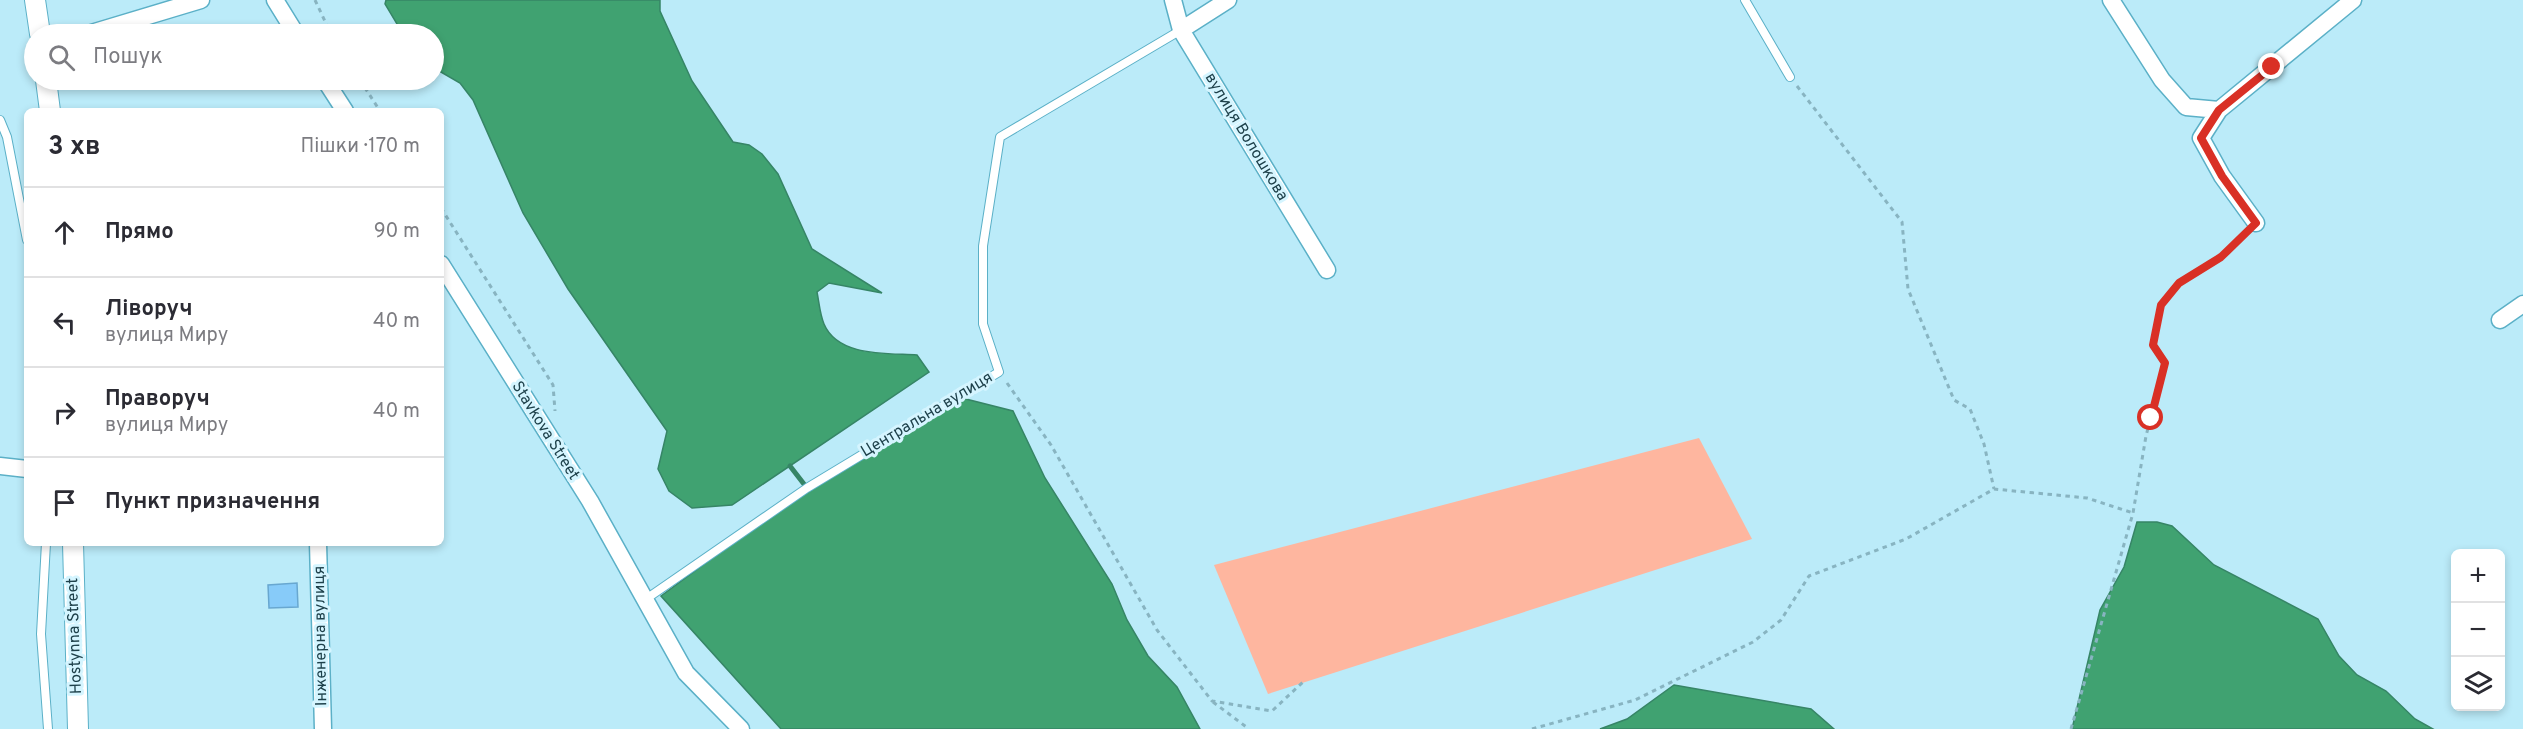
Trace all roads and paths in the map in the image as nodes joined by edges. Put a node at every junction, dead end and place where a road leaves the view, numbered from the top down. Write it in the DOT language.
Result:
graph roads {
  1 [pos="35,0"];
  2 [pos="201,0"];
  3 [pos="275,0"];
  4 [pos="315,0"];
  5 [pos="1173,0"];
  6 [pos="1228,0"];
  7 [pos="1745,0"];
  8 [pos="2111,0"];
  9 [pos="2353,0"];
  10 [pos="39,24"];
  11 [pos="121,24"];
  12 [pos="290,24"];
  13 [pos="326,24"];
  14 [pos="1181,30"];
  15 [pos="1790,77"];
  16 [pos="47,90"];
  17 [pos="331,90"];
  18 [pos="366,90"];
  19 [pos="50,108"];
  20 [pos="343,108"];
  21 [pos="378,108"];
  22 [pos="2219,110"];
  23 [pos="0,120"];
  24 [pos="444,213"];
  25 [pos="2256,223"];
  26 [pos="24,225"];
  27 [pos="444,269"];
  28 [pos="1327,270"];
  29 [pos="2523,304"];
  30 [pos="2500,320"];
  31 [pos="999,372"];
  32 [pos="556,418"];
  33 [pos="0,466"];
  34 [pos="24,469"];
  35 [pos="1994,489"];
  36 [pos="2133,513"];
  37 [pos="46,546"];
  38 [pos="73,546"];
  39 [pos="318,546"];
  40 [pos="646,599"];
  41 [pos="1303,682"];
  42 [pos="1212,701"];
  43 [pos="48,729"];
  44 [pos="78,729"];
  45 [pos="322,729"];
  46 [pos="741,729"];
  47 [pos="1249,729"];
  48 [pos="1532,729"];
  49 [pos="2071,729"];
  1 -- 10 [label="street"];
  2 -- 11 [label="street"];
  3 -- 12 [label="street"];
  4 -- 13 [label="path"];
  5 -- 14 [label="street, вулиця Волошкова"];
  6 -- 14 [label="street, Центральна вулиця"];
  7 -- 15 [label="lane"];
  8 -- 22 [label="street"];
  9 -- 22 [label="street"];
  14 -- 28 [label="street, вулиця Волошкова"];
  14 -- 31 [label="lane, Центральна вулиця"];
  15 -- 35 [label="path"];
  16 -- 19 [label="street"];
  17 -- 20 [label="street"];
  18 -- 21 [label="path"];
  22 -- 25 [label="street"];
  23 -- 26 [label="lane"];
  24 -- 32 [label="path"];
  25 -- 36 [label="path"];
  27 -- 40 [label="street, Stavkova Street"];
  29 -- 30 [label="street"];
  31 -- 40 [label="lane, Центральна вулиця"];
  31 -- 42 [label="path"];
  33 -- 34 [label="street"];
  35 -- 36 [label="path"];
  35 -- 48 [label="path"];
  36 -- 49 [label="path"];
  37 -- 43 [label="lane"];
  38 -- 44 [label="street, Hostynna Street"];
  39 -- 45 [label="street, Інженерна вулиця"];
  40 -- 46 [label="street, Stavkova Street"];
  41 -- 42 [label="path"];
  42 -- 47 [label="path"];
}
